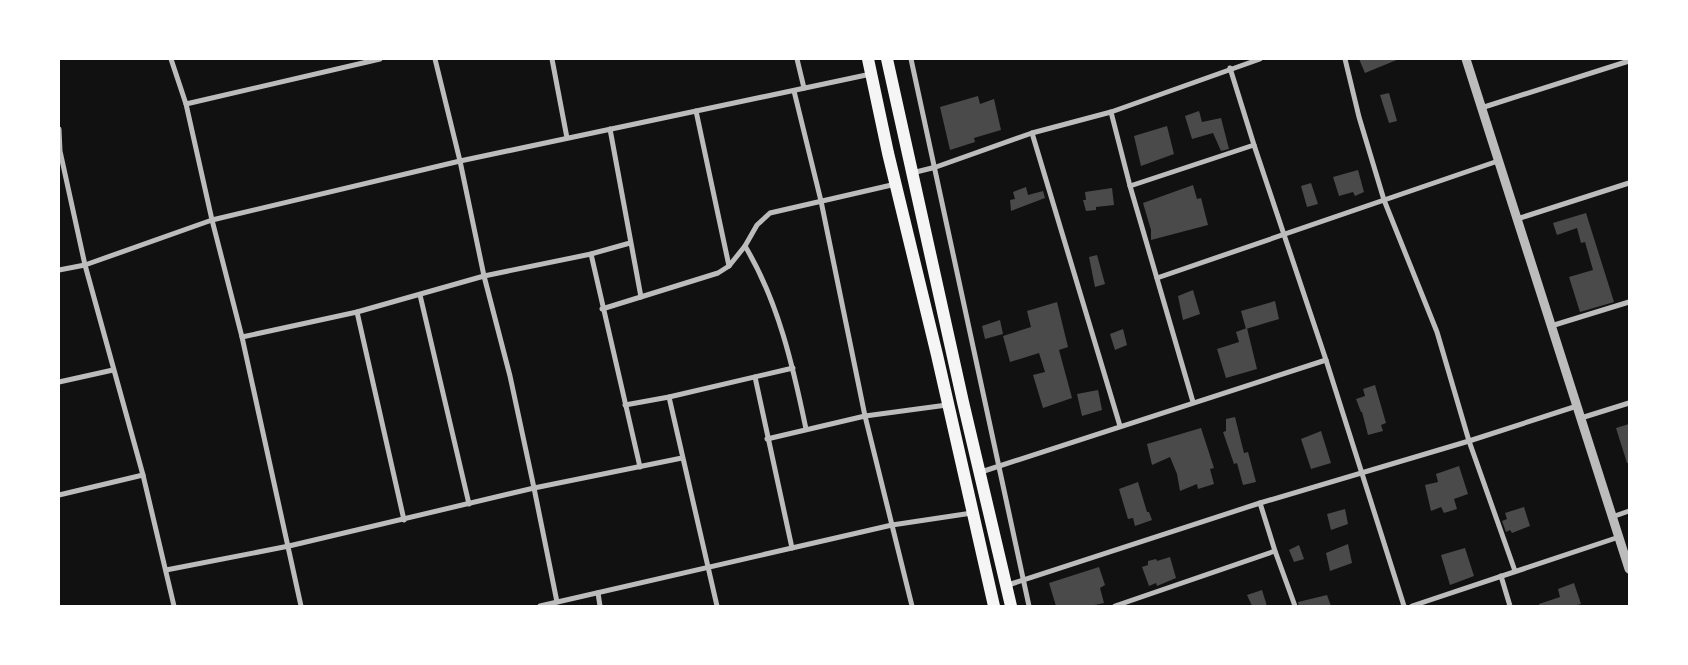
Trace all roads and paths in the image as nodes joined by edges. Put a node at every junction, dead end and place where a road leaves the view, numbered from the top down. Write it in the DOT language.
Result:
graph roads {
  1 [pos="171,59"];
  2 [pos="380,59"];
  3 [pos="435,59"];
  4 [pos="552,59"];
  5 [pos="797,59"];
  6 [pos="868,59"];
  7 [pos="886,59"];
  8 [pos="911,59"];
  9 [pos="1260,59"];
  10 [pos="1345,59"];
  11 [pos="1466,59"];
  12 [pos="1629,61"];
  13 [pos="1230,68"];
  14 [pos="871,74"];
  15 [pos="804,88"];
  16 [pos="794,91"];
  17 [pos="186,104"];
  18 [pos="1481,108"];
  19 [pos="696,111"];
  20 [pos="1111,112"];
  21 [pos="59,129"];
  22 [pos="610,129"];
  23 [pos="1032,133"];
  24 [pos="567,138"];
  25 [pos="1254,145"];
  26 [pos="60,151"];
  27 [pos="460,161"];
  28 [pos="1498,161"];
  29 [pos="936,168"];
  30 [pos="912,173"];
  31 [pos="1629,183"];
  32 [pos="896,184"];
  33 [pos="1130,186"];
  34 [pos="1384,200"];
  35 [pos="821,201"];
  36 [pos="1517,219"];
  37 [pos="212,220"];
  38 [pos="1285,234"];
  39 [pos="630,243"];
  40 [pos="745,246"];
  41 [pos="591,254"];
  42 [pos="85,265"];
  43 [pos="729,266"];
  44 [pos="59,270"];
  45 [pos="484,276"];
  46 [pos="1157,278"];
  47 [pos="420,294"];
  48 [pos="641,297"];
  49 [pos="1629,302"];
  50 [pos="602,309"];
  51 [pos="357,312"];
  52 [pos="1551,326"];
  53 [pos="242,337"];
  54 [pos="1326,360"];
  55 [pos="793,368"];
  56 [pos="113,370"];
  57 [pos="754,378"];
  58 [pos="59,382"];
  59 [pos="669,397"];
  60 [pos="1193,402"];
  61 [pos="1629,403"];
  62 [pos="624,405"];
  63 [pos="947,405"];
  64 [pos="1577,406"];
  65 [pos="865,416"];
  66 [pos="1581,418"];
  67 [pos="1120,426"];
  68 [pos="806,428"];
  69 [pos="767,439"];
  70 [pos="1469,441"];
  71 [pos="682,458"];
  72 [pos="640,467"];
  73 [pos="998,468"];
  74 [pos="980,472"];
  75 [pos="1363,474"];
  76 [pos="143,475"];
  77 [pos="534,488"];
  78 [pos="59,495"];
  79 [pos="1260,503"];
  80 [pos="469,504"];
  81 [pos="1629,511"];
  82 [pos="972,513"];
  83 [pos="1612,516"];
  84 [pos="404,520"];
  85 [pos="892,525"];
  86 [pos="1619,537"];
  87 [pos="289,546"];
  88 [pos="792,548"];
  89 [pos="1275,551"];
  90 [pos="708,568"];
  91 [pos="166,570"];
  92 [pos="1629,570"];
  93 [pos="1515,571"];
  94 [pos="1501,576"];
  95 [pos="1023,580"];
  96 [pos="1006,585"];
  97 [pos="598,593"];
  98 [pos="557,602"];
  99 [pos="174,606"];
  100 [pos="300,606"];
  101 [pos="540,606"];
  102 [pos="600,606"];
  103 [pos="717,606"];
  104 [pos="912,606"];
  105 [pos="994,606"];
  106 [pos="1011,606"];
  107 [pos="1029,606"];
  108 [pos="1115,606"];
  109 [pos="1295,606"];
  110 [pos="1404,606"];
  111 [pos="1415,606"];
  112 [pos="1510,606"];
  1 -- 17 [label="street"];
  2 -- 17 [label="street"];
  3 -- 27 [label="street"];
  4 -- 24 [label="street"];
  5 -- 15 [label="street"];
  6 -- 14 [label="main road"];
  7 -- 30 [label="main road"];
  8 -- 29 [label="street"];
  9 -- 13 [label="street"];
  10 -- 34 [label="street"];
  11 -- 18 [label="street"];
  12 -- 18 [label="street"];
  13 -- 20 [label="street"];
  13 -- 25 [label="street"];
  14 -- 15 [label="street"];
  14 -- 32 [label="main road"];
  15 -- 16 [label="street"];
  16 -- 19 [label="street"];
  16 -- 35 [label="street"];
  17 -- 37 [label="street"];
  18 -- 28 [label="street"];
  19 -- 22 [label="street"];
  19 -- 43 [label="street"];
  20 -- 23 [label="street"];
  20 -- 33 [label="street"];
  21 -- 26 [label="street"];
  22 -- 24 [label="street"];
  22 -- 39 [label="street"];
  23 -- 29 [label="street"];
  23 -- 67 [label="street"];
  24 -- 27 [label="street"];
  25 -- 33 [label="street"];
  25 -- 38 [label="street"];
  26 -- 42 [label="street"];
  27 -- 37 [label="street"];
  27 -- 45 [label="street"];
  28 -- 34 [label="street"];
  28 -- 36 [label="street"];
  29 -- 30 [label="street"];
  29 -- 73 [label="street"];
  30 -- 74 [label="main road"];
  31 -- 36 [label="street"];
  32 -- 35 [label="street"];
  32 -- 63 [label="main road"];
  33 -- 46 [label="street"];
  34 -- 38 [label="street"];
  34 -- 70 [label="street"];
  35 -- 40 [label="street"];
  35 -- 65 [label="street"];
  36 -- 52 [label="street"];
  37 -- 42 [label="street"];
  37 -- 53 [label="street"];
  38 -- 46 [label="street"];
  38 -- 54 [label="street"];
  39 -- 41 [label="street"];
  39 -- 48 [label="street"];
  40 -- 43 [label="street"];
  40 -- 55 [label="street"];
  41 -- 45 [label="street"];
  41 -- 50 [label="street"];
  42 -- 44 [label="street"];
  42 -- 56 [label="street"];
  43 -- 48 [label="street"];
  45 -- 47 [label="street"];
  45 -- 77 [label="street"];
  46 -- 60 [label="street"];
  47 -- 51 [label="street"];
  47 -- 80 [label="street"];
  48 -- 50 [label="street"];
  49 -- 52 [label="street"];
  50 -- 62 [label="street"];
  51 -- 53 [label="street"];
  51 -- 84 [label="street"];
  52 -- 64 [label="street"];
  53 -- 87 [label="street"];
  54 -- 60 [label="street"];
  54 -- 75 [label="street"];
  55 -- 57 [label="street"];
  55 -- 68 [label="street"];
  56 -- 58 [label="street"];
  56 -- 76 [label="street"];
  57 -- 59 [label="street"];
  57 -- 69 [label="street"];
  59 -- 62 [label="street"];
  59 -- 71 [label="street"];
  60 -- 67 [label="street"];
  61 -- 66 [label="street"];
  62 -- 72 [label="street"];
  63 -- 65 [label="street"];
  63 -- 82 [label="main road"];
  64 -- 66 [label="street"];
  64 -- 70 [label="street"];
  65 -- 68 [label="street"];
  65 -- 85 [label="street"];
  66 -- 83 [label="street"];
  67 -- 73 [label="street"];
  68 -- 69 [label="street"];
  69 -- 88 [label="street"];
  70 -- 75 [label="street"];
  70 -- 93 [label="street"];
  71 -- 72 [label="street"];
  71 -- 90 [label="street"];
  72 -- 77 [label="street"];
  73 -- 74 [label="street"];
  73 -- 95 [label="street"];
  74 -- 96 [label="main road"];
  75 -- 79 [label="street"];
  75 -- 110 [label="street"];
  76 -- 78 [label="street"];
  76 -- 91 [label="street"];
  77 -- 80 [label="street"];
  77 -- 98 [label="street"];
  79 -- 89 [label="street"];
  79 -- 95 [label="street"];
  80 -- 84 [label="street"];
  81 -- 83 [label="street"];
  82 -- 85 [label="street"];
  82 -- 105 [label="main road"];
  83 -- 86 [label="street"];
  84 -- 87 [label="street"];
  85 -- 88 [label="street"];
  85 -- 104 [label="street"];
  86 -- 92 [label="street"];
  86 -- 93 [label="street"];
  87 -- 91 [label="street"];
  87 -- 100 [label="street"];
  88 -- 90 [label="street"];
  89 -- 108 [label="street"];
  89 -- 109 [label="street"];
  90 -- 97 [label="street"];
  90 -- 103 [label="street"];
  91 -- 99 [label="street"];
  93 -- 94 [label="street"];
  94 -- 111 [label="street"];
  94 -- 112 [label="street"];
  95 -- 96 [label="street"];
  95 -- 107 [label="street"];
  96 -- 106 [label="main road"];
  97 -- 98 [label="street"];
  97 -- 102 [label="street"];
  98 -- 101 [label="street"];
}
